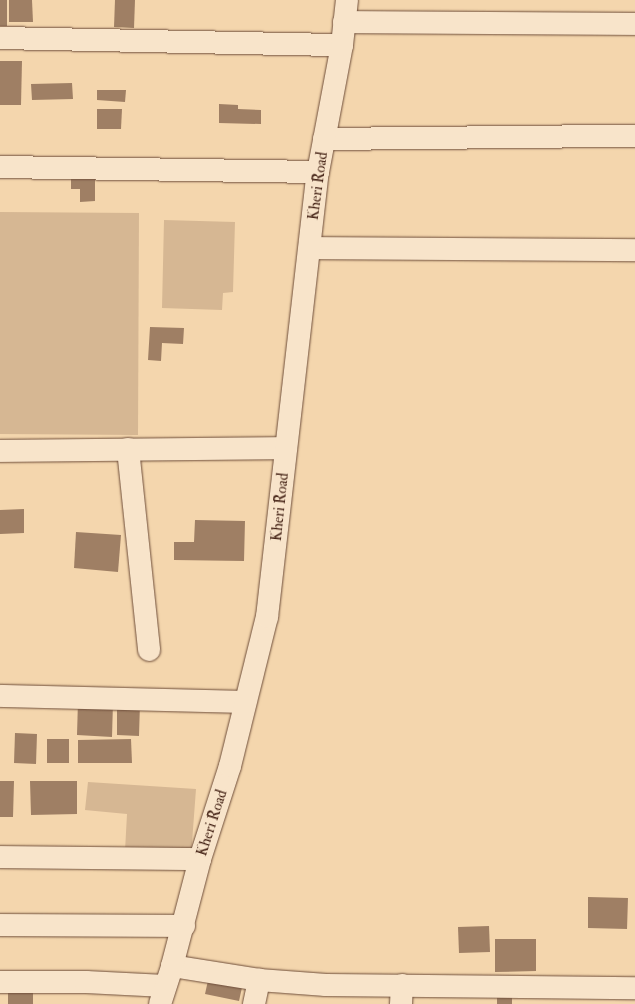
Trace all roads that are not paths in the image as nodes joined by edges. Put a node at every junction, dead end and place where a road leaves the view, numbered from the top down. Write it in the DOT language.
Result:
graph roads {
  1 [pos="347,0"];
  2 [pos="344,22"];
  3 [pos="635,24"];
  4 [pos="0,38"];
  5 [pos="342,45"];
  6 [pos="635,136"];
  7 [pos="324,139"];
  8 [pos="0,167"];
  9 [pos="318,172"];
  10 [pos="310,248"];
  11 [pos="635,250"];
  12 [pos="286,448"];
  13 [pos="128,449"];
  14 [pos="0,451"];
  15 [pos="150,650"];
  16 [pos="0,696"];
  17 [pos="245,702"];
  18 [pos="0,857"];
  19 [pos="200,859"];
  20 [pos="0,925"];
  21 [pos="184,926"];
  22 [pos="259,980"];
  23 [pos="0,982"];
  24 [pos="166,985"];
  25 [pos="629,993"];
  26 [pos="326,994"];
  27 [pos="402,994"];
  28 [pos="254,1004"];
  1 -- 2 [label="street, Kheri Road"];
  2 -- 3 [label="street"];
  2 -- 5 [label="street, Kheri Road"];
  4 -- 5 [label="street"];
  5 -- 7 [label="street, Kheri Road"];
  6 -- 7 [label="street"];
  7 -- 9 [label="street, Kheri Road"];
  8 -- 9 [label="street"];
  9 -- 10 [label="street, Kheri Road"];
  10 -- 11 [label="street"];
  10 -- 12 [label="street, Kheri Road"];
  12 -- 13 [label="street"];
  12 -- 17 [label="street, Kheri Road"];
  13 -- 14 [label="street"];
  13 -- 15 [label="street"];
  16 -- 17 [label="street"];
  17 -- 19 [label="street, Kheri Road"];
  18 -- 19 [label="street"];
  19 -- 21 [label="street, Kheri Road"];
  20 -- 21 [label="street"];
  21 -- 24 [label="street, Kheri Road"];
  22 -- 24 [label="street"];
  22 -- 26 [label="street"];
  22 -- 28 [label="street"];
  23 -- 24 [label="street"];
  25 -- 27 [label="street"];
  26 -- 27 [label="street"];
}
